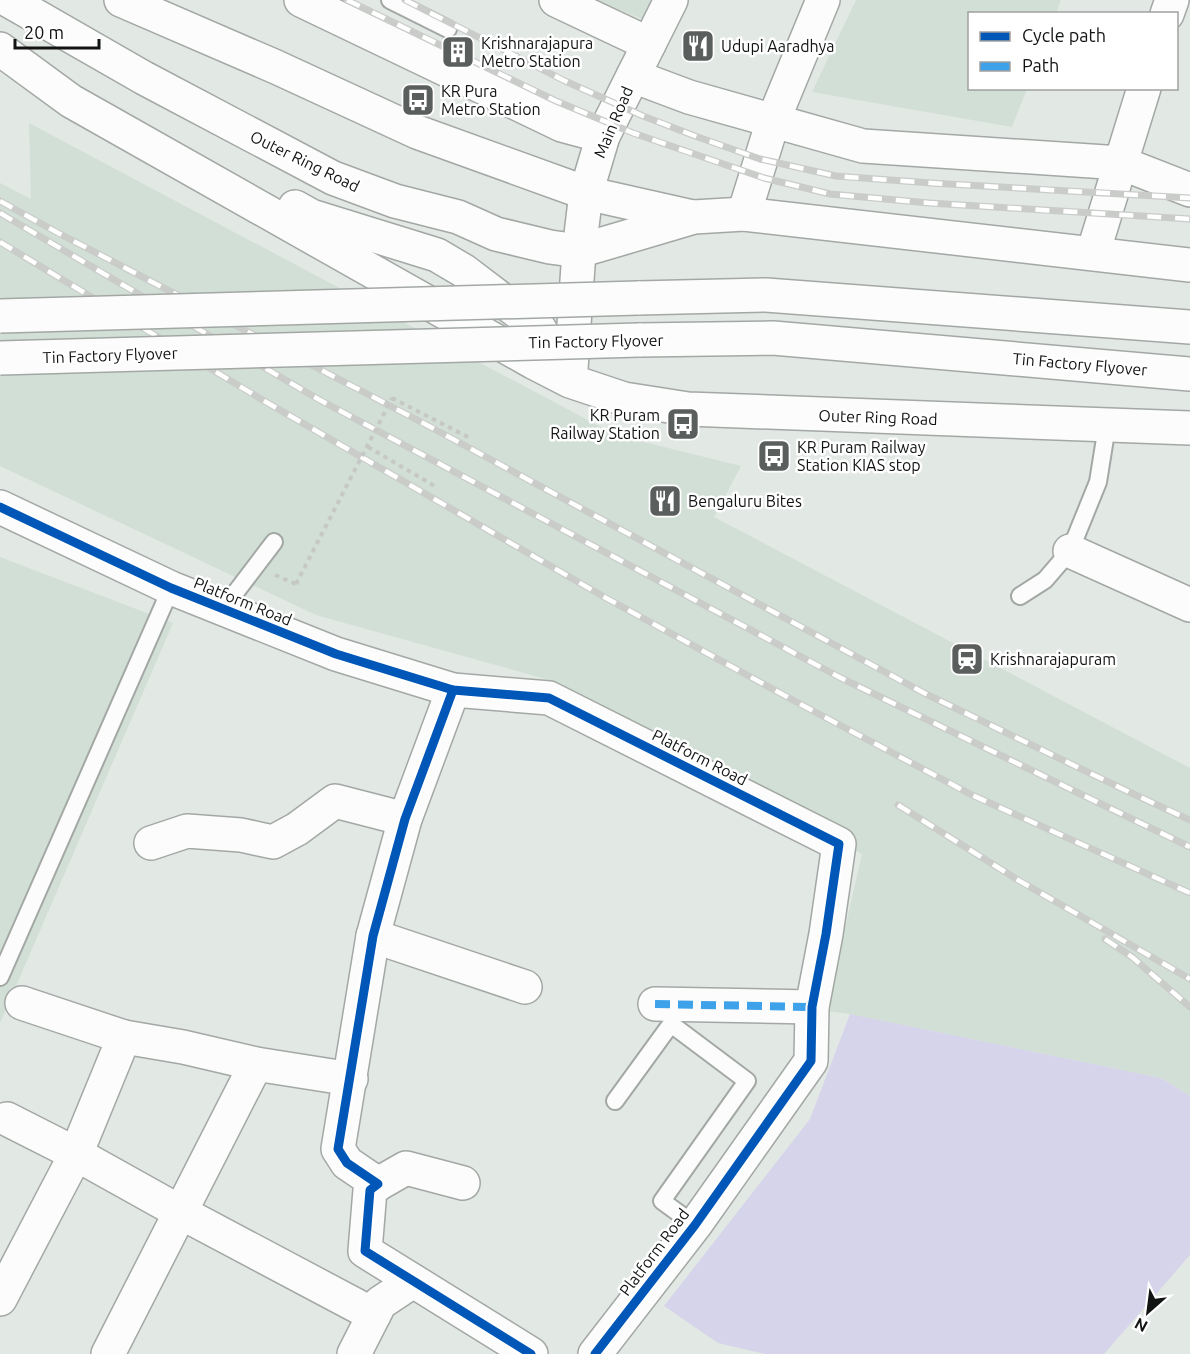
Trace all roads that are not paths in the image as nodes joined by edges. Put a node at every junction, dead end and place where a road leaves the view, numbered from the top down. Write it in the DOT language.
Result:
graph roads {
  1 [pos="8,0"];
  2 [pos="121,0"];
  3 [pos="302,0"];
  4 [pos="390,0"];
  5 [pos="556,0"];
  6 [pos="671,0"];
  7 [pos="823,0"];
  8 [pos="358,13"];
  9 [pos="448,29"];
  10 [pos="649,44"];
  11 [pos="0,49"];
  12 [pos="633,76"];
  13 [pos="1143,90"];
  14 [pos="773,121"];
  15 [pos="603,136"];
  16 [pos="164,154"];
  17 [pos="1121,163"];
  18 [pos="1190,190"];
  19 [pos="586,193"];
  20 [pos="744,214"];
  21 [pos="694,217"];
  22 [pos="579,251"];
  23 [pos="1093,253"];
  24 [pos="1190,265"];
  25 [pos="0,316"];
  26 [pos="1190,327"];
  27 [pos="0,358"];
  28 [pos="1190,374"];
  29 [pos="570,381"];
  30 [pos="1107,426"];
  31 [pos="1190,428"];
  32 [pos="0,507"];
  33 [pos="274,542"];
  34 [pos="1070,551"];
  35 [pos="171,588"];
  36 [pos="1020,596"];
  37 [pos="1190,605"];
  38 [pos="223,609"];
  39 [pos="453,690"];
  40 [pos="405,819"];
  41 [pos="152,843"];
  42 [pos="373,936"];
  43 [pos="0,977"];
  44 [pos="525,987"];
  45 [pos="22,1004"];
  46 [pos="655,1004"];
  47 [pos="812,1008"];
  48 [pos="124,1036"];
  49 [pos="256,1064"];
  50 [pos="351,1078"];
  51 [pos="615,1101"];
  52 [pos="7,1119"];
  53 [pos="76,1154"];
  54 [pos="378,1184"];
  55 [pos="463,1184"];
  56 [pos="180,1212"];
  57 [pos="694,1225"];
  58 [pos="413,1281"];
  59 [pos="0,1299"];
  60 [pos="374,1315"];
  61 [pos="108,1354"];
  62 [pos="354,1354"];
  63 [pos="531,1354"];
  64 [pos="595,1354"];
  1 -- 22 [label="main road, Outer Ring Road"];
  2 -- 19 [label="main road, Outer Ring Road"];
  3 -- 8 [label="main road"];
  4 -- 9 [label="lane"];
  5 -- 10 [label="main road"];
  6 -- 10 [label="main road, Main Road"];
  7 -- 14 [label="main road"];
  8 -- 15 [label="main road"];
  10 -- 12 [label="main road, Main Road"];
  11 -- 16 [label="main road, Outer Ring Road"];
  12 -- 14 [label="main road"];
  12 -- 15 [label="main road, Main Road"];
  13 -- 17 [label="main road"];
  14 -- 17 [label="main road"];
  14 -- 20 [label="main road"];
  15 -- 19 [label="main road, Main Road"];
  16 -- 29 [label="main road, Outer Ring Road"];
  16 -- 29 [label="main road, Outer Ring Road"];
  17 -- 18 [label="main road"];
  17 -- 23 [label="main road"];
  19 -- 21 [label="main road, Outer Ring Road"];
  19 -- 22 [label="main road, Main Road"];
  20 -- 21 [label="main road, Outer Ring Road"];
  20 -- 23 [label="main road, Outer Ring Road"];
  21 -- 22 [label="main road, Outer Ring Road"];
  22 -- 29 [label="main road, Main Road"];
  23 -- 24 [label="main road, Outer Ring Road"];
  25 -- 26 [label="main road, bridge"];
  27 -- 28 [label="main road, Tin Factory Flyover, bridge"];
  29 -- 30 [label="main road, Outer Ring Road"];
  30 -- 31 [label="main road, Outer Ring Road"];
  30 -- 34 [label="lane"];
  32 -- 35 [label="main road, Platform Road"];
  33 -- 38 [label="lane"];
  34 -- 36 [label="lane"];
  34 -- 37 [label="main road"];
  35 -- 38 [label="main road, Platform Road"];
  35 -- 43 [label="lane"];
  38 -- 39 [label="main road, Platform Road"];
  39 -- 40 [label="main road"];
  39 -- 47 [label="main road, Platform Road"];
  40 -- 41 [label="main road"];
  40 -- 42 [label="main road"];
  42 -- 44 [label="main road"];
  42 -- 50 [label="main road"];
  45 -- 48 [label="main road"];
  46 -- 47 [label="main road"];
  47 -- 57 [label="main road, Platform Road"];
  48 -- 49 [label="main road"];
  48 -- 53 [label="main road"];
  49 -- 50 [label="main road"];
  49 -- 56 [label="main road"];
  50 -- 54 [label="main road"];
  51 -- 57 [label="lane"];
  52 -- 53 [label="main road"];
  53 -- 56 [label="main road"];
  53 -- 59 [label="main road"];
  54 -- 55 [label="main road"];
  54 -- 58 [label="main road"];
  56 -- 60 [label="main road"];
  56 -- 61 [label="main road"];
  57 -- 64 [label="main road, Platform Road"];
  58 -- 60 [label="main road"];
  58 -- 63 [label="main road"];
  60 -- 62 [label="main road"];
}
